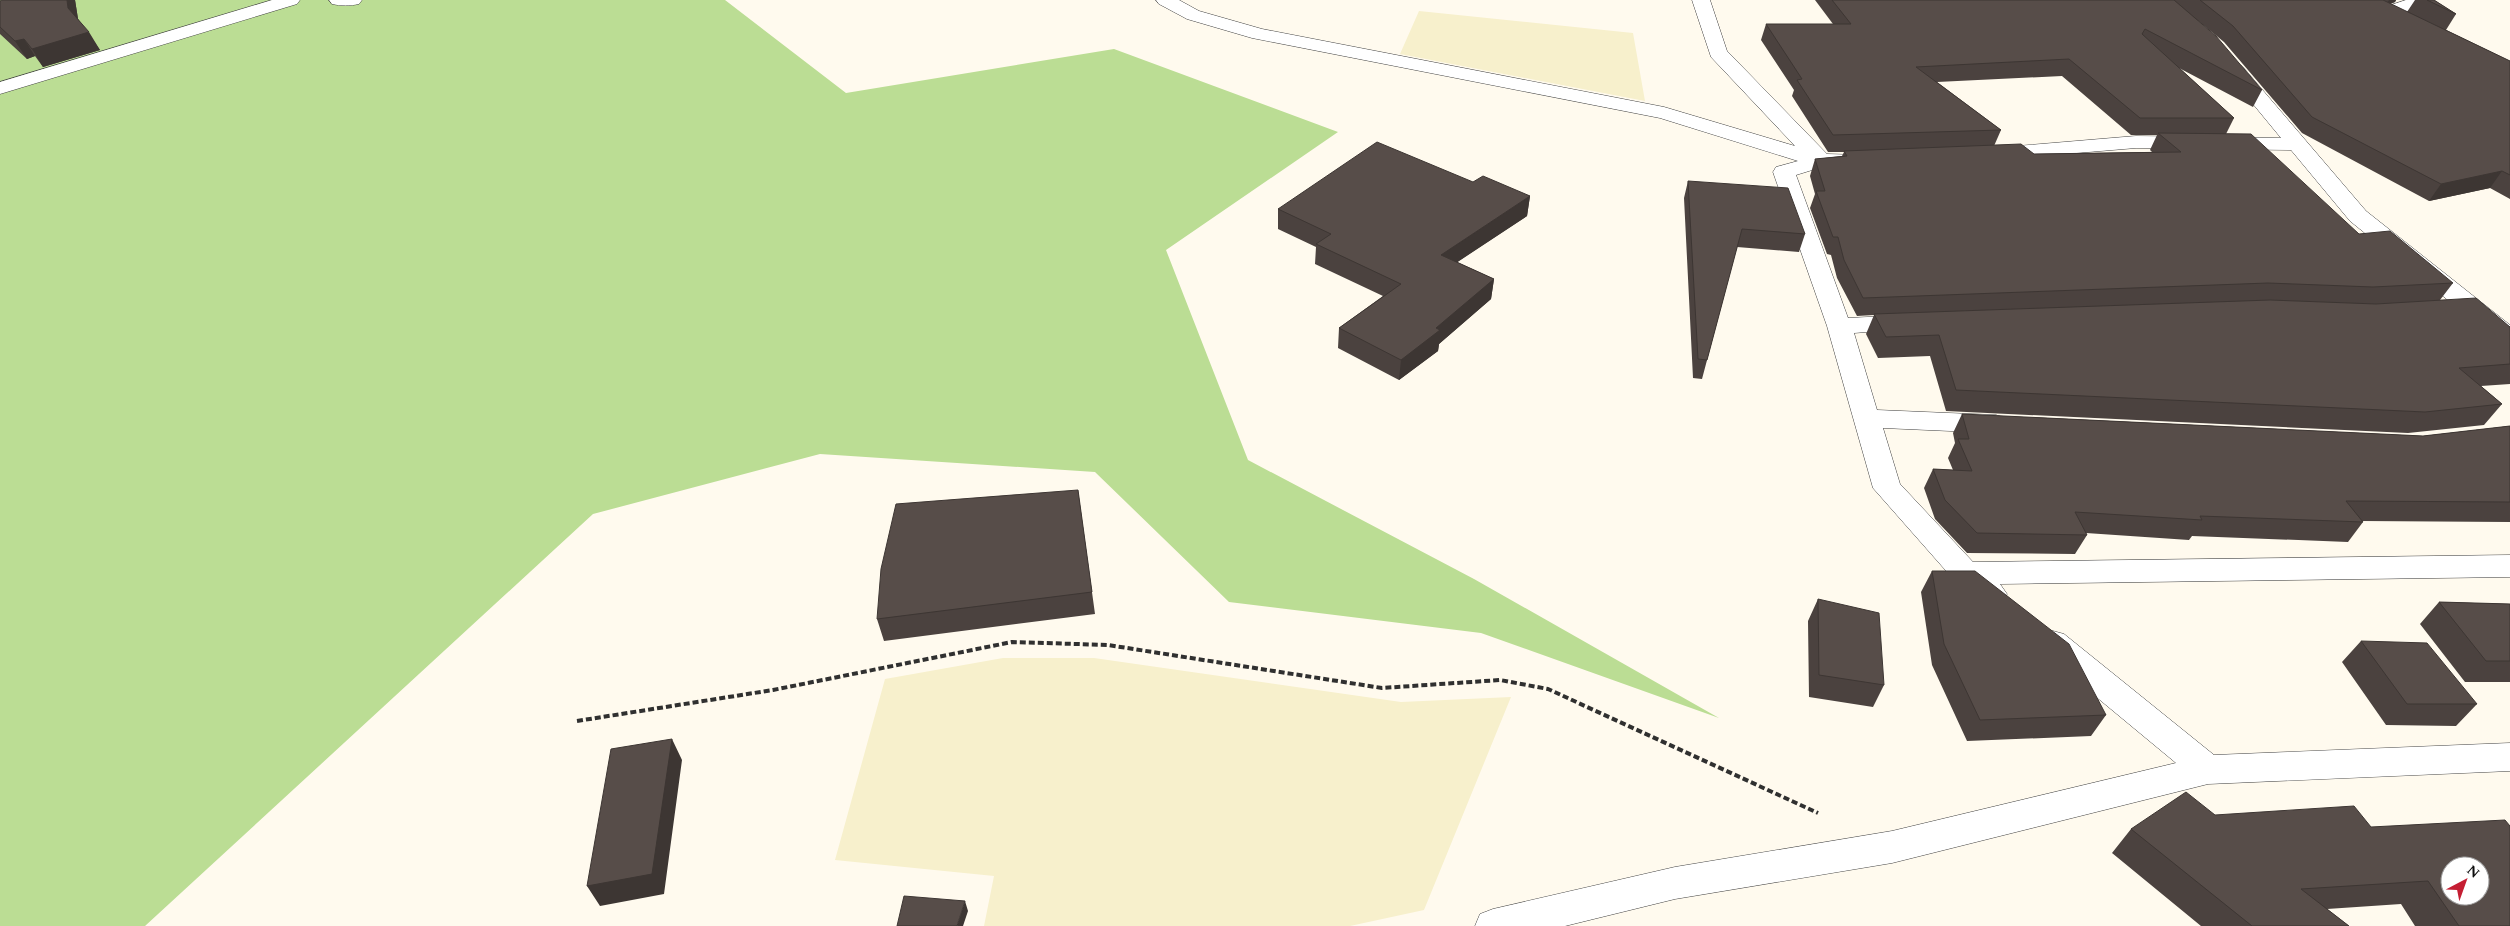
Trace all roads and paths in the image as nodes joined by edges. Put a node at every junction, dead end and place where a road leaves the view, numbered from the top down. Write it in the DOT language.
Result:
graph roads {
  1 [pos="291,0"];
  2 [pos="338,0"];
  3 [pos="353,0"];
  4 [pos="1165,0"];
  5 [pos="1701,0"];
  6 [pos="2424,0"];
  7 [pos="2368,4"];
  8 [pos="2385,14"];
  9 [pos="2412,27"];
  10 [pos="2222,54"];
  11 [pos="0,88"];
  12 [pos="2297,144"];
  13 [pos="1970,155"];
  14 [pos="1871,159"];
  15 [pos="1822,161"];
  16 [pos="2472,308"];
  17 [pos="2435,310"];
  18 [pos="1925,322"];
  19 [pos="1839,326"];
  20 [pos="2510,337"];
  21 [pos="1865,418"];
  22 [pos="2023,425"];
  23 [pos="2510,566"];
  24 [pos="1966,573"];
  25 [pos="577,721"];
  26 [pos="2505,763"];
  27 [pos="2208,770"];
  28 [pos="1819,813"];
  29 [pos="1494,926"];
  1 -- 11 [label="street"];
  2 -- 3 [label="street"];
  4 -- 15 [label="street"];
  5 -- 15 [label="street"];
  6 -- 8 [label="street"];
  7 -- 8 [label="street"];
  8 -- 9 [label="street"];
  10 -- 12 [label="street"];
  12 -- 13 [label="street"];
  12 -- 16 [label="street"];
  14 -- 15 [label="street"];
  15 -- 19 [label="street"];
  16 -- 17 [label="street"];
  16 -- 20 [label="street"];
  18 -- 19 [label="street"];
  19 -- 21 [label="street"];
  21 -- 22 [label="street"];
  21 -- 24 [label="street"];
  23 -- 24 [label="street"];
  24 -- 27 [label="street"];
  25 -- 28 [label="path"];
  26 -- 27 [label="street"];
  27 -- 29 [label="street"];
}
